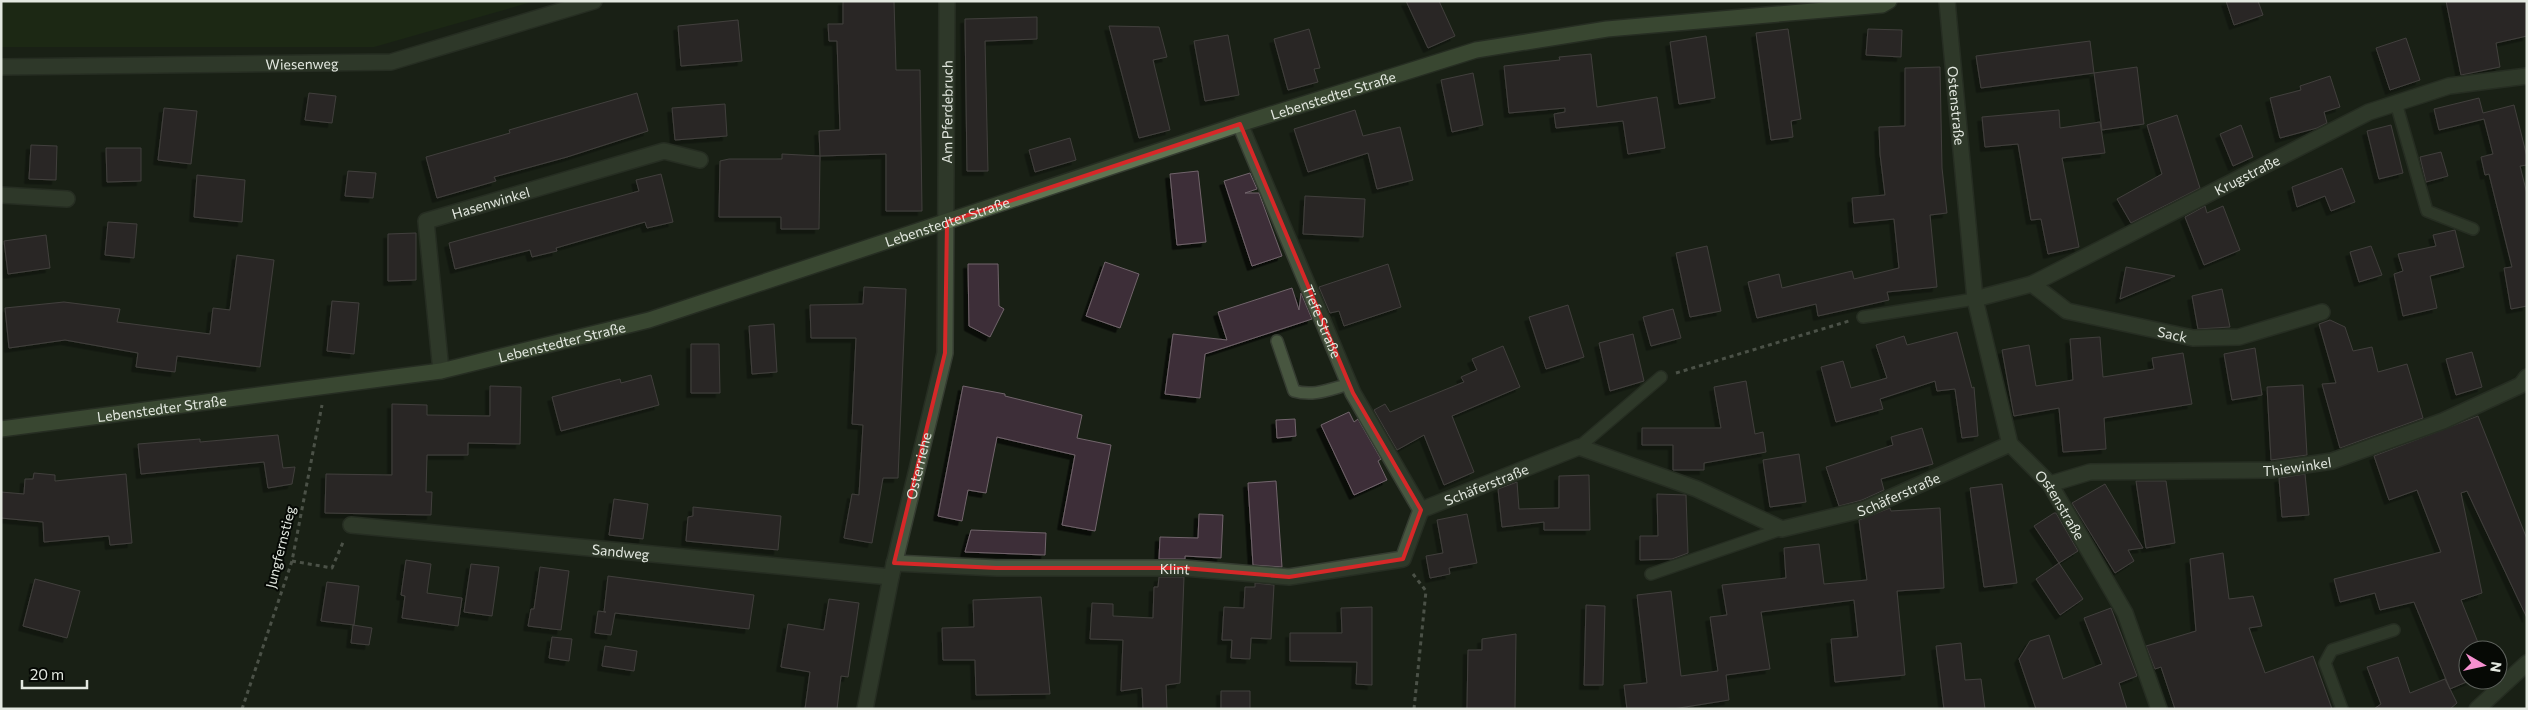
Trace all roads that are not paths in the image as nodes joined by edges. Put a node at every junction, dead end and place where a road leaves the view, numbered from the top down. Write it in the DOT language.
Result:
graph roads {
  1 [pos="594,1"];
  2 [pos="947,1"];
  3 [pos="1890,1"];
  4 [pos="1947,1"];
  5 [pos="1,67"];
  6 [pos="2527,76"];
  7 [pos="2396,103"];
  8 [pos="1240,124"];
  9 [pos="700,160"];
  10 [pos="1,194"];
  11 [pos="67,199"];
  12 [pos="946,222"];
  13 [pos="2473,229"];
  14 [pos="2032,284"];
  15 [pos="1975,299"];
  16 [pos="2322,312"];
  17 [pos="1863,317"];
  18 [pos="1277,341"];
  19 [pos="441,371"];
  20 [pos="1660,377"];
  21 [pos="2527,377"];
  22 [pos="1350,384"];
  23 [pos="1,429"];
  24 [pos="2010,444"];
  25 [pos="1578,447"];
  26 [pos="2050,484"];
  27 [pos="1421,510"];
  28 [pos="351,525"];
  29 [pos="1782,529"];
  30 [pos="892,570"];
  31 [pos="1651,574"];
  32 [pos="2394,630"];
  33 [pos="2527,663"];
  34 [pos="866,709"];
  35 [pos="2159,709"];
  36 [pos="2342,709"];
  37 [pos="2477,709"];
  1 -- 5 [label="street, Wiesenweg"];
  2 -- 12 [label="street, Am Pferdebruch"];
  3 -- 8 [label="street, Lebenstedter Straße"];
  4 -- 15 [label="street, Ostenstraße"];
  6 -- 7 [label="street, Krugstraße"];
  7 -- 13 [label="lane"];
  7 -- 14 [label="street, Krugstraße"];
  8 -- 12 [label="street, Lebenstedter Straße"];
  8 -- 22 [label="street, Tiefe Straße"];
  9 -- 19 [label="street, Hasenwinkel"];
  10 -- 11 [label="street"];
  12 -- 19 [label="street, Lebenstedter Straße"];
  12 -- 30 [label="street, Osterriehe"];
  14 -- 15 [label="street, Krugstraße"];
  14 -- 16 [label="street, Sack"];
  15 -- 17 [label="lane"];
  15 -- 24 [label="street, Ostenstraße"];
  18 -- 22 [label="lane"];
  19 -- 23 [label="street, Lebenstedter Straße"];
  20 -- 25 [label="lane, Schäferstraße"];
  21 -- 26 [label="street, Thiewinkel"];
  22 -- 27 [label="street, Tiefe Straße"];
  24 -- 26 [label="street, Ostenstraße"];
  24 -- 29 [label="street, Schäferstraße"];
  25 -- 27 [label="street, Schäferstraße"];
  25 -- 29 [label="street"];
  26 -- 35 [label="street, Ostenstraße"];
  27 -- 30 [label="street, Klint"];
  28 -- 30 [label="street, Sandweg"];
  29 -- 31 [label="lane, Schäferstraße"];
  30 -- 34 [label="street, Osterriehe"];
  32 -- 36 [label="lane"];
  33 -- 37 [label="street"];
}
